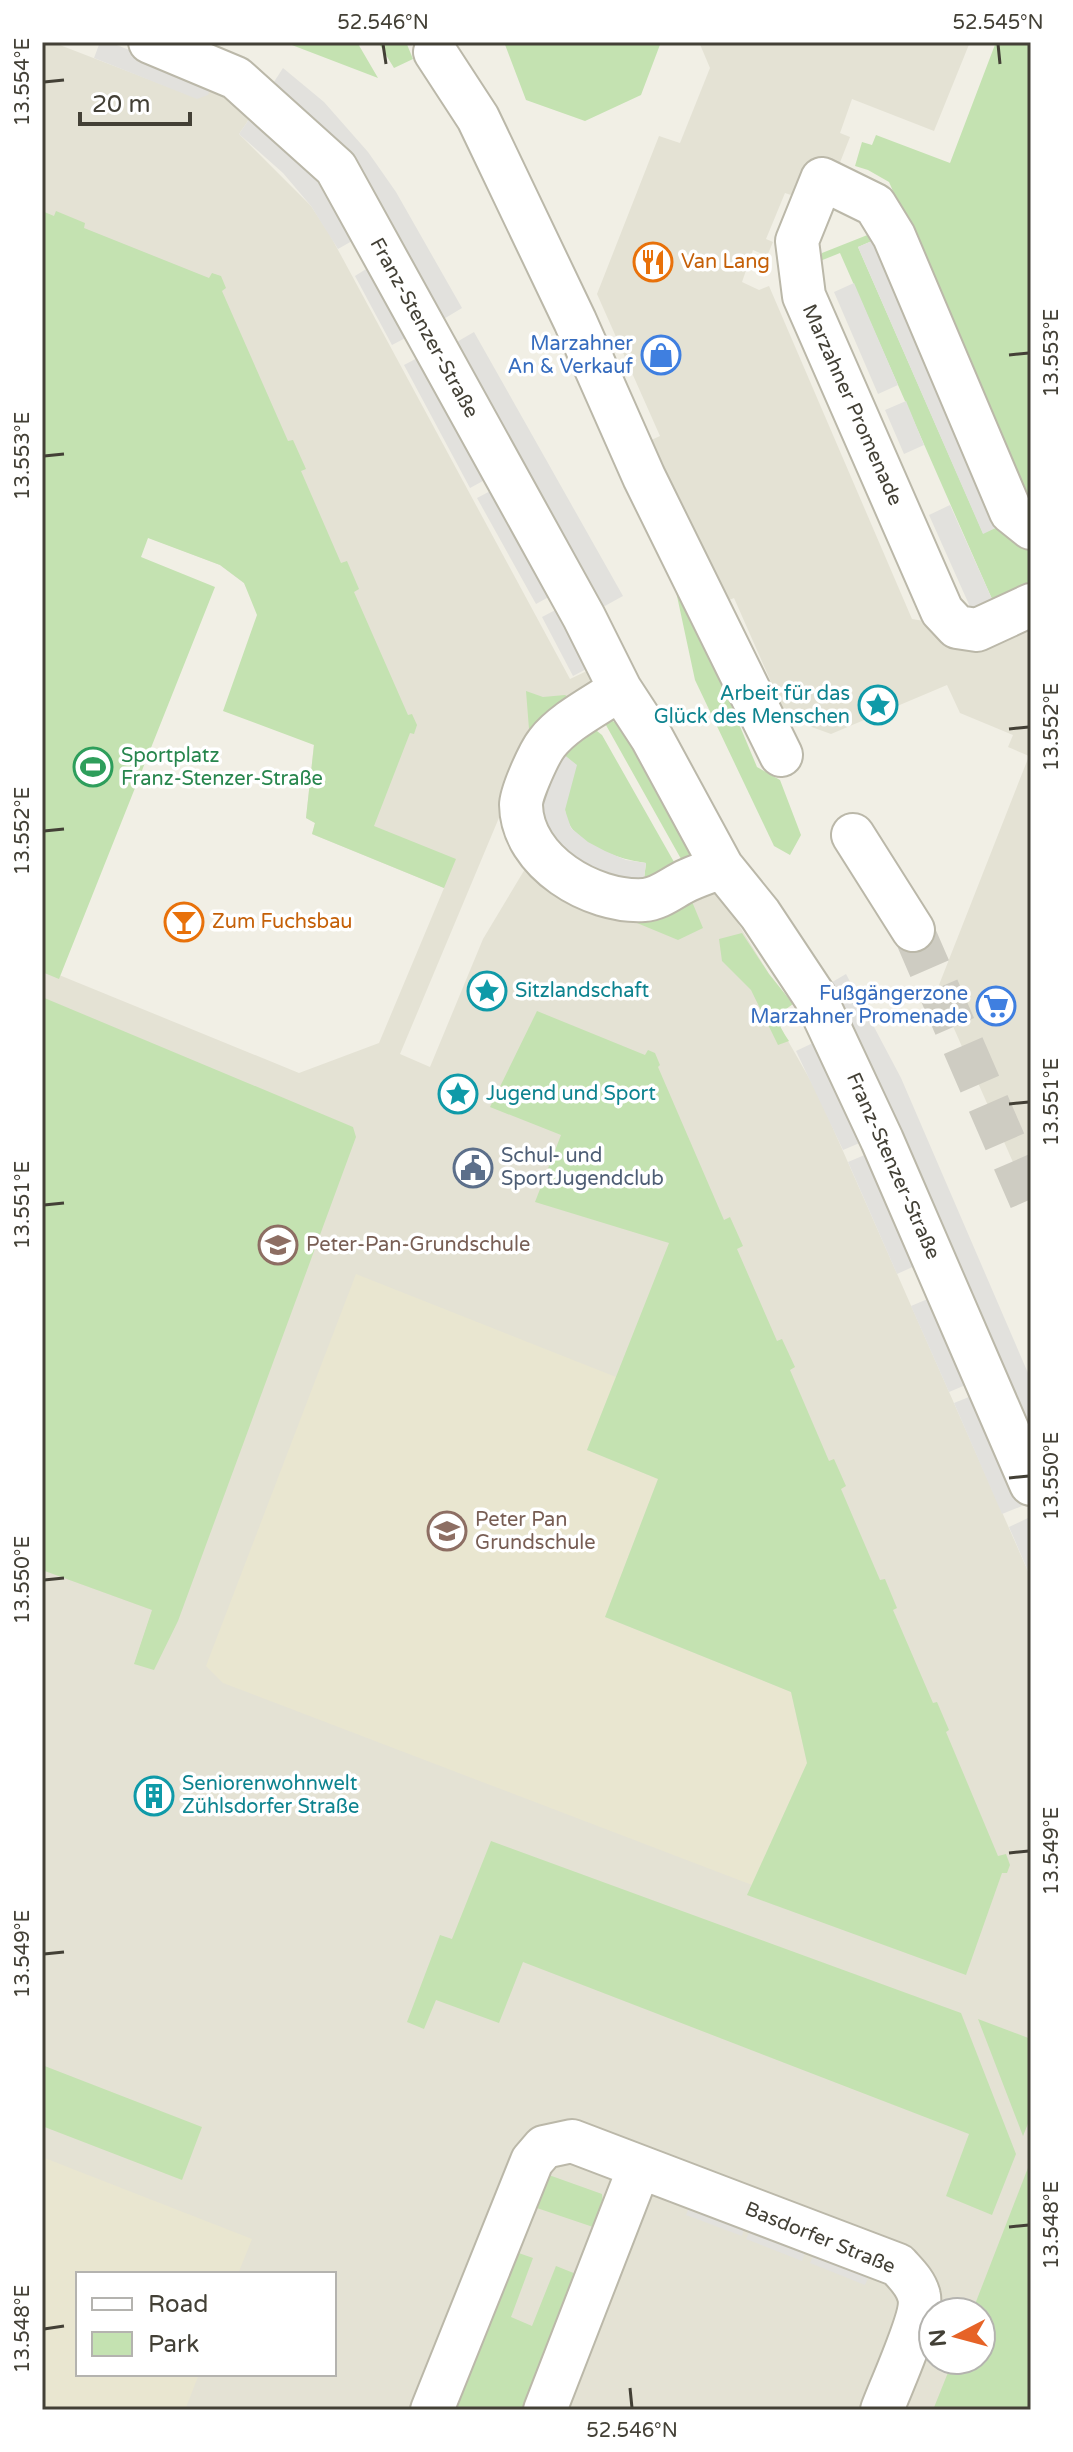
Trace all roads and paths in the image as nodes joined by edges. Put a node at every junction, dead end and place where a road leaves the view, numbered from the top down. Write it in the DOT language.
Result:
graph roads {
  1 [pos="150,42"];
  2 [pos="435,52"];
  3 [pos="1031,528"];
  4 [pos="1031,605"];
  5 [pos="620,689"];
  6 [pos="781,755"];
  7 [pos="853,835"];
  8 [pos="722,867"];
  9 [pos="913,930"];
  10 [pos="1031,1484"];
  11 [pos="639,2168"];
  12 [pos="432,2410"];
  13 [pos="545,2410"];
  14 [pos="882,2410"];
  1 -- 5 [label="street, Franz-Stenzer-Straße"];
  2 -- 6 [label="street"];
  3 -- 4 [label="street, Marzahner Promenade"];
  5 -- 8 [label="street, Franz-Stenzer-Straße"];
  5 -- 8 [label="street"];
  7 -- 9 [label="street"];
  8 -- 10 [label="street, Franz-Stenzer-Straße"];
  11 -- 12 [label="street, Basdorfer Straße"];
  11 -- 13 [label="street"];
  11 -- 14 [label="street, Basdorfer Straße"];
}
